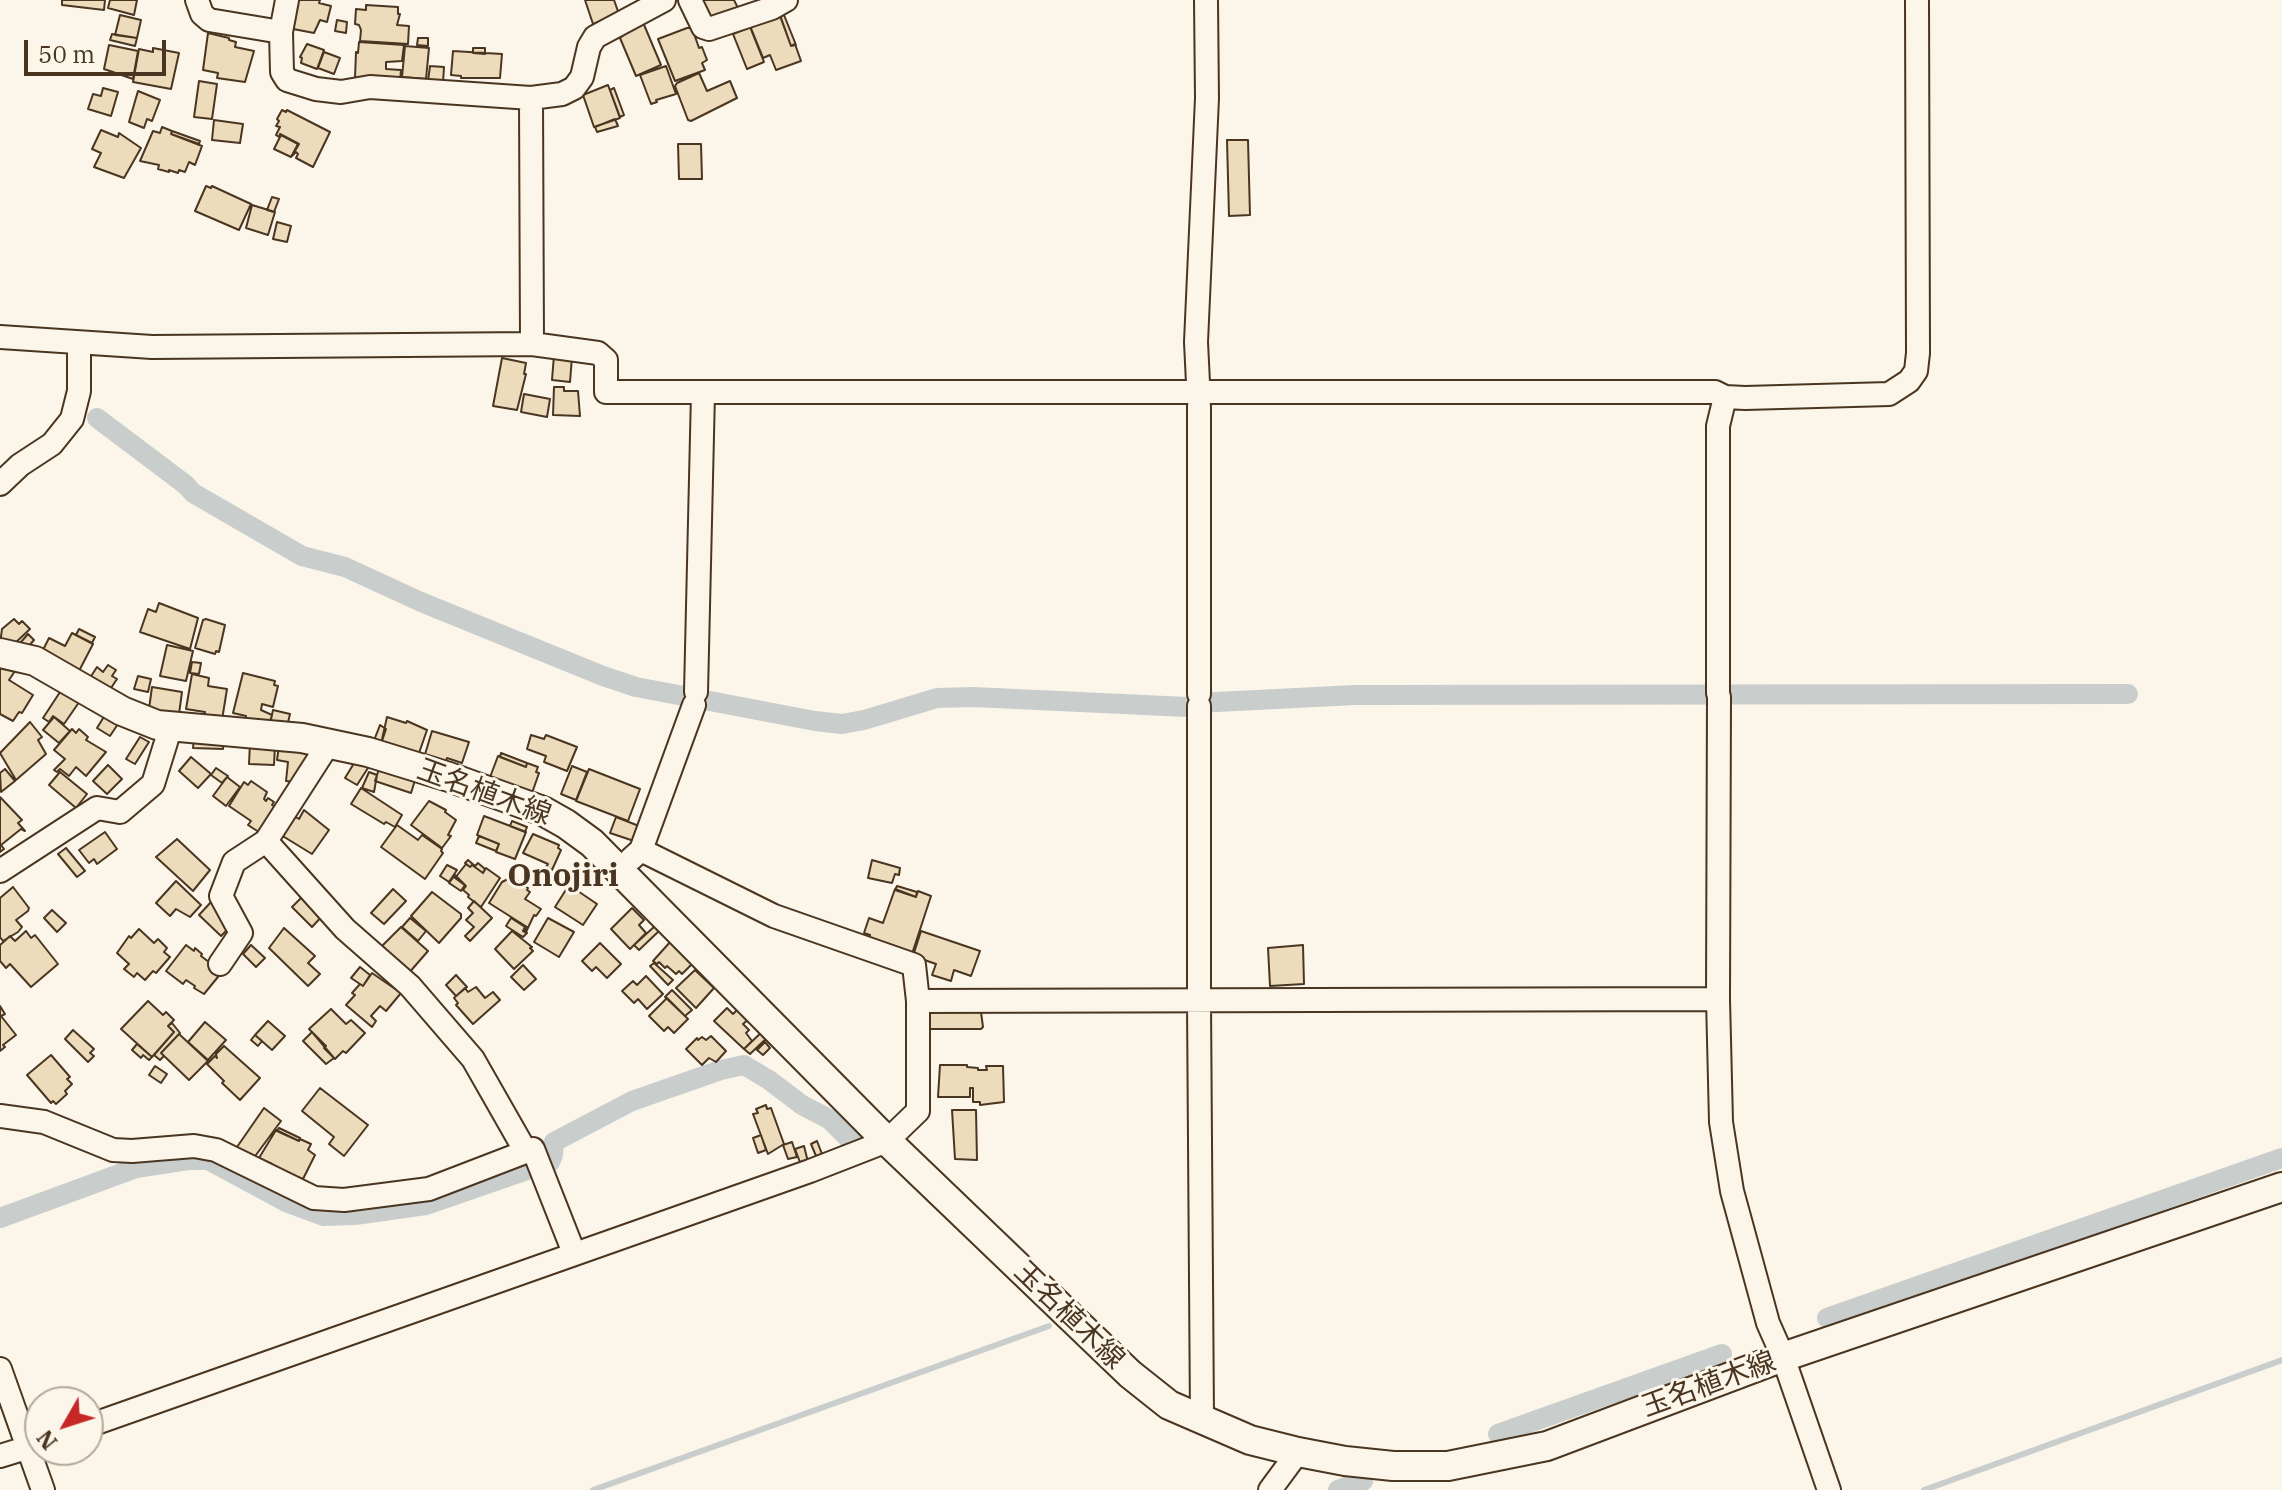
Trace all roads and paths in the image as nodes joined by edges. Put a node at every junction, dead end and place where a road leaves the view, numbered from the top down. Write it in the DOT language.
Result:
graph roads {
  1 [pos="197,0"];
  2 [pos="287,0"];
  3 [pos="664,0"];
  4 [pos="690,0"];
  5 [pos="786,0"];
  6 [pos="1206,0"];
  7 [pos="1917,0"];
  8 [pos="281,32"];
  9 [pos="531,98"];
  10 [pos="0,337"];
  11 [pos="79,343"];
  12 [pos="532,344"];
  13 [pos="1198,383"];
  14 [pos="703,393"];
  15 [pos="1725,397"];
  16 [pos="1199,406"];
  17 [pos="0,484"];
  18 [pos="0,653"];
  19 [pos="171,726"];
  20 [pos="329,743"];
  21 [pos="266,841"];
  22 [pos="641,850"];
  23 [pos="0,871"];
  24 [pos="620,871"];
  25 [pos="220,964"];
  26 [pos="1718,999"];
  27 [pos="918,1001"];
  28 [pos="0,1116"];
  29 [pos="887,1141"];
  30 [pos="526,1152"];
  31 [pos="2282,1187"];
  32 [pos="574,1253"];
  33 [pos="1780,1351"];
  34 [pos="0,1369"];
  35 [pos="1202,1419"];
  36 [pos="104,1420"];
  37 [pos="24,1423"];
  38 [pos="24,1448"];
  39 [pos="1298,1452"];
  40 [pos="0,1456"];
  41 [pos="38,1466"];
  42 [pos="43,1490"];
  43 [pos="1270,1490"];
  44 [pos="1829,1490"];
  1 -- 8 [label="street"];
  2 -- 8 [label="street"];
  3 -- 9 [label="street"];
  4 -- 5 [label="street"];
  6 -- 13 [label="street"];
  7 -- 15 [label="street"];
  8 -- 9 [label="street"];
  9 -- 12 [label="street"];
  10 -- 11 [label="street"];
  11 -- 12 [label="street"];
  11 -- 17 [label="street"];
  12 -- 14 [label="street"];
  14 -- 15 [label="street"];
  14 -- 22 [label="street"];
  15 -- 26 [label="street"];
  16 -- 35 [label="street"];
  18 -- 19 [label="main road, 玉名植木線"];
  19 -- 20 [label="main road, 玉名植木線"];
  19 -- 23 [label="street"];
  20 -- 21 [label="street"];
  20 -- 24 [label="main road, 玉名植木線"];
  21 -- 25 [label="street"];
  21 -- 30 [label="street"];
  22 -- 24 [label="street"];
  22 -- 27 [label="street"];
  24 -- 29 [label="main road, 玉名植木線"];
  26 -- 27 [label="street"];
  26 -- 33 [label="street"];
  27 -- 29 [label="street"];
  28 -- 30 [label="street"];
  29 -- 32 [label="street"];
  29 -- 35 [label="main road, 玉名植木線"];
  30 -- 32 [label="street"];
  31 -- 33 [label="main road, 玉名植木線"];
  32 -- 36 [label="street"];
  33 -- 39 [label="main road, 玉名植木線"];
  33 -- 44 [label="street"];
  34 -- 37 [label="street"];
  35 -- 39 [label="main road, 玉名植木線"];
  38 -- 40 [label="street"];
  39 -- 43 [label="street"];
  41 -- 42 [label="street"];
}
